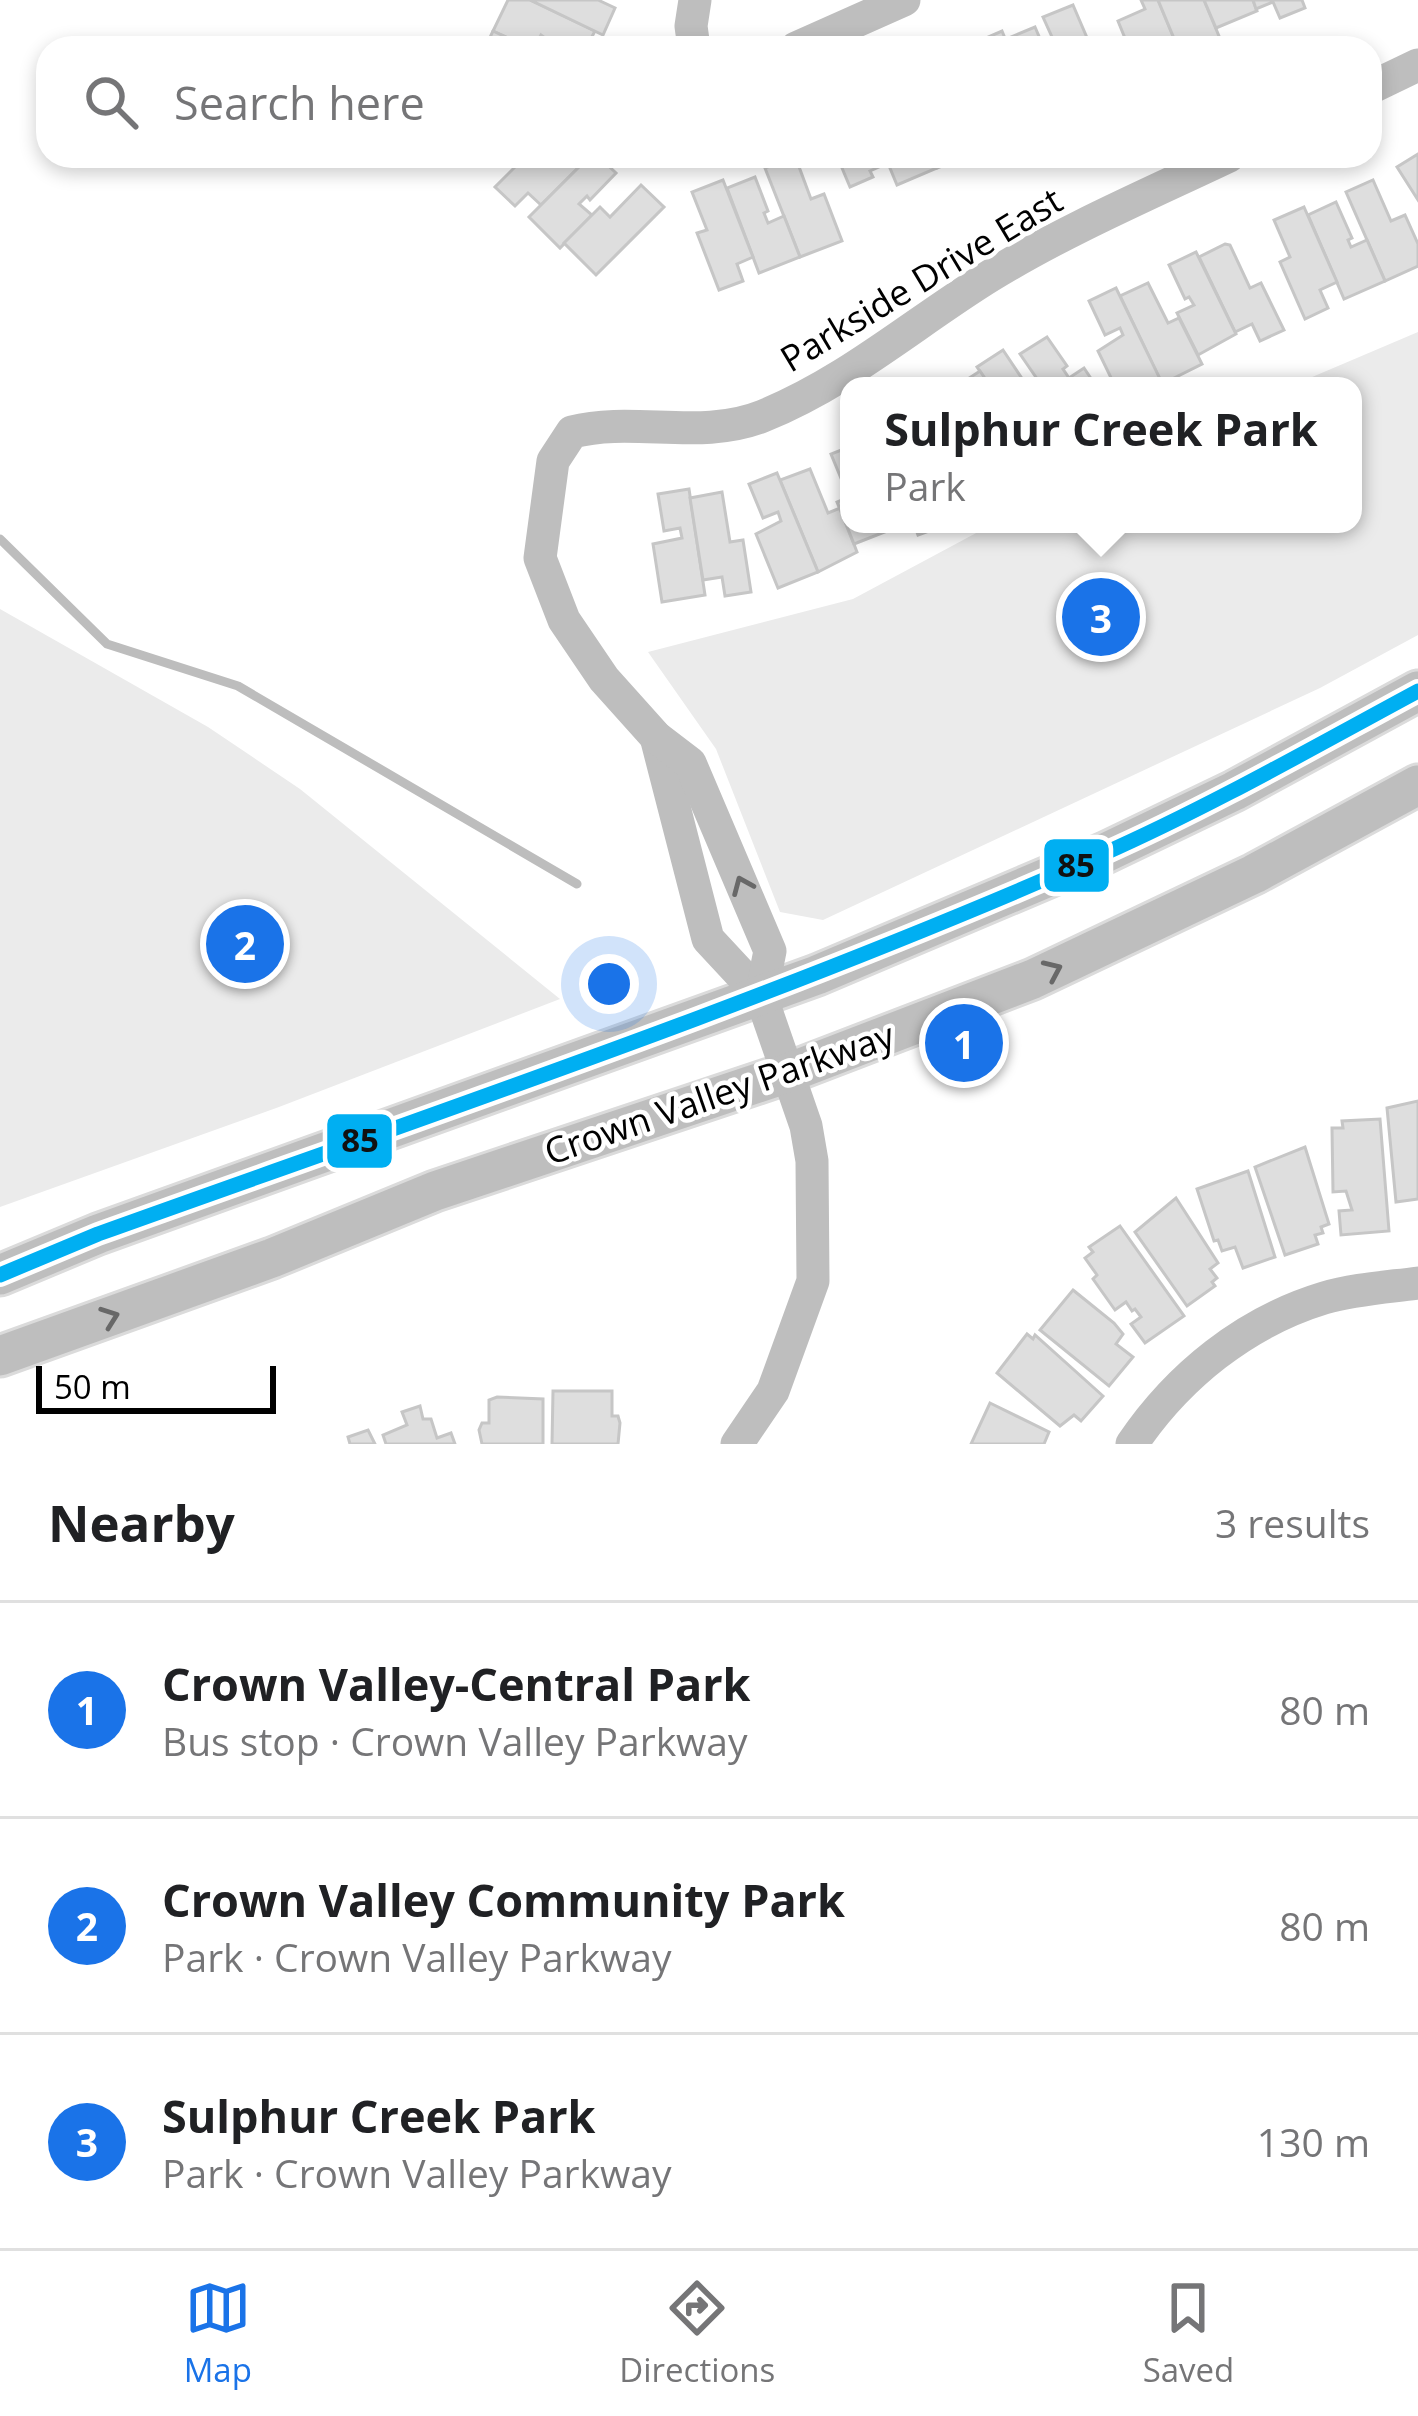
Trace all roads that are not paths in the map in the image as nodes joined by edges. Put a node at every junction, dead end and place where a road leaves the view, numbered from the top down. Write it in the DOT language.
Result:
graph roads {
  1 [pos="695,0"];
  2 [pos="904,0"];
  3 [pos="692,36"];
  4 [pos="823,36"];
  5 [pos="1418,65"];
  6 [pos="1382,82"];
  7 [pos="1205,168"];
  8 [pos="843,377"];
  9 [pos="840,379"];
  10 [pos="1418,691"];
  11 [pos="656,737"];
  12 [pos="1418,785"];
  13 [pos="761,996"];
  14 [pos="788,1073"];
  15 [pos="0,1275"];
  16 [pos="1418,1283"];
  17 [pos="0,1356"];
  18 [pos="737,1444"];
  19 [pos="1132,1444"];
  1 -- 3 [label="street"];
  2 -- 4 [label="street"];
  5 -- 6 [label="street"];
  7 -- 8 [label="street, Parkside Drive East"];
  9 -- 11 [label="street, Parkside Drive East"];
  10 -- 13 [label="main road"];
  11 -- 13 [label="street"];
  13 -- 11 [label="street, one-way"];
  14 -- 12 [label="main road, Crown Valley Parkway, one-way"];
  13 -- 14 [label="street"];
  13 -- 15 [label="main road"];
  17 -- 14 [label="main road, Crown Valley Parkway, one-way"];
  14 -- 18 [label="street"];
  16 -- 19 [label="street"];
}
